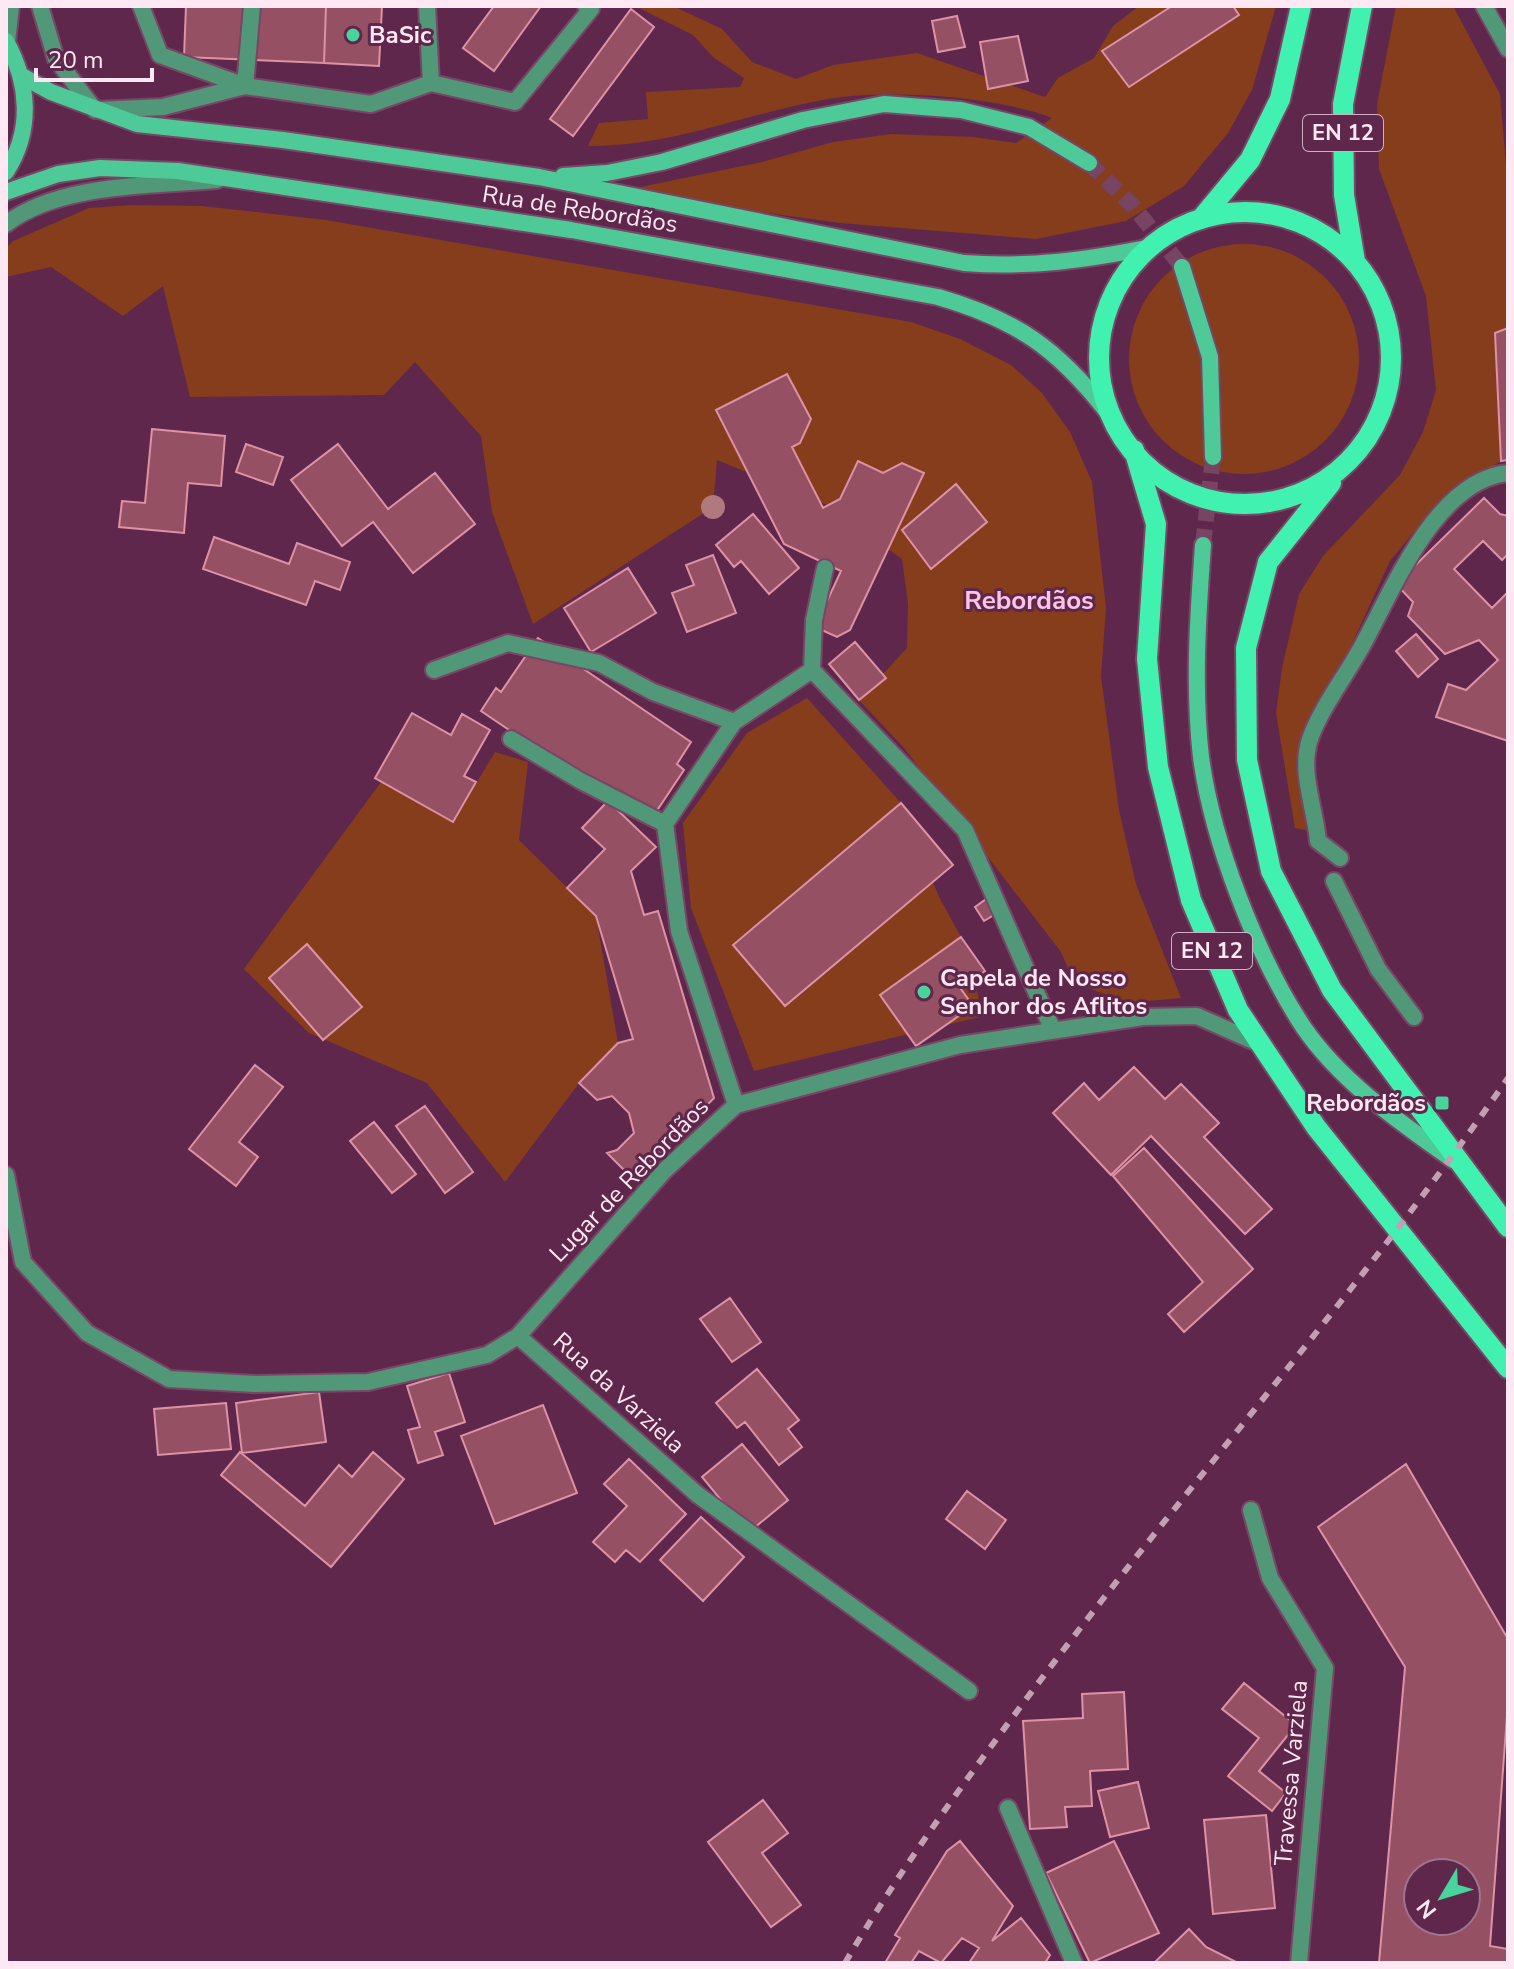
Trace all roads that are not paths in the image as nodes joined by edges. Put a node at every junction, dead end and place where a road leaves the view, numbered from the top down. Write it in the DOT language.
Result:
graph roads {
  1 [pos="11,6"];
  2 [pos="40,6"];
  3 [pos="141,6"];
  4 [pos="252,6"];
  5 [pos="427,6"];
  6 [pos="586,6"];
  7 [pos="1301,6"];
  8 [pos="1362,6"];
  9 [pos="1484,6"];
  10 [pos="6,41"];
  11 [pos="1508,49"];
  12 [pos="22,76"];
  13 [pos="431,83"];
  14 [pos="245,86"];
  15 [pos="95,110"];
  16 [pos="1089,163"];
  17 [pos="6,172"];
  18 [pos="539,177"];
  19 [pos="226,180"];
  20 [pos="6,192"];
  21 [pos="1201,219"];
  22 [pos="6,224"];
  23 [pos="1151,247"];
  24 [pos="1355,261"];
  25 [pos="1182,267"];
  26 [pos="1108,413"];
  27 [pos="1134,450"];
  28 [pos="1213,457"];
  29 [pos="1345,466"];
  30 [pos="1508,473"];
  31 [pos="1203,545"];
  32 [pos="825,568"];
  33 [pos="434,670"];
  34 [pos="812,670"];
  35 [pos="734,722"];
  36 [pos="511,739"];
  37 [pos="665,824"];
  38 [pos="1340,858"];
  39 [pos="1334,881"];
  40 [pos="1414,1017"];
  41 [pos="1052,1028"];
  42 [pos="1260,1044"];
  43 [pos="736,1105"];
  44 [pos="1464,1168"];
  45 [pos="6,1175"];
  46 [pos="1508,1227"];
  47 [pos="518,1336"];
  48 [pos="1508,1368"];
  49 [pos="1251,1510"];
  50 [pos="969,1691"];
  51 [pos="1008,1808"];
  52 [pos="1074,1963"];
  53 [pos="1299,1963"];
  1 -- 10 [label="street"];
  2 -- 15 [label="street"];
  3 -- 14 [label="street"];
  4 -- 14 [label="street"];
  5 -- 13 [label="street"];
  6 -- 13 [label="street"];
  7 -- 21 [label="main road, EN 12"];
  8 -- 24 [label="main road, EN 12"];
  9 -- 11 [label="street"];
  10 -- 12 [label="main road"];
  12 -- 15 [label="main road, Rua de Rebordãos"];
  12 -- 17 [label="main road"];
  13 -- 14 [label="street"];
  14 -- 15 [label="street"];
  15 -- 18 [label="main road, Rua de Rebordãos"];
  16 -- 18 [label="main road, Rua de Rebordãos"];
  18 -- 23 [label="main road, Rua de Rebordãos"];
  19 -- 20 [label="main road, Rua de Rebordãos"];
  19 -- 22 [label="street"];
  19 -- 26 [label="main road, Rua de Rebordãos"];
  21 -- 23 [label="main road, EN 12"];
  21 -- 24 [label="main road, EN 12"];
  23 -- 26 [label="main road, EN 12"];
  24 -- 29 [label="main road, EN 12"];
  25 -- 28 [label="main road"];
  26 -- 27 [label="main road, EN 12"];
  27 -- 29 [label="main road, EN 12"];
  27 -- 42 [label="main road, EN 12"];
  29 -- 44 [label="main road, EN 12"];
  30 -- 38 [label="street"];
  31 -- 44 [label="main road"];
  32 -- 34 [label="street"];
  33 -- 35 [label="street"];
  34 -- 35 [label="street"];
  34 -- 41 [label="street"];
  35 -- 37 [label="street"];
  36 -- 37 [label="street"];
  37 -- 43 [label="street"];
  39 -- 40 [label="street"];
  41 -- 42 [label="street, Lugar de Rebordãos"];
  41 -- 43 [label="street, Lugar de Rebordãos"];
  42 -- 48 [label="main road, EN 12"];
  43 -- 47 [label="street, Lugar de Rebordãos"];
  44 -- 46 [label="main road, EN 12"];
  45 -- 47 [label="street, Rua da Varziela"];
  47 -- 50 [label="street, Rua da Varziela"];
  49 -- 53 [label="street, Travessa Varziela"];
  51 -- 52 [label="street"];
}
